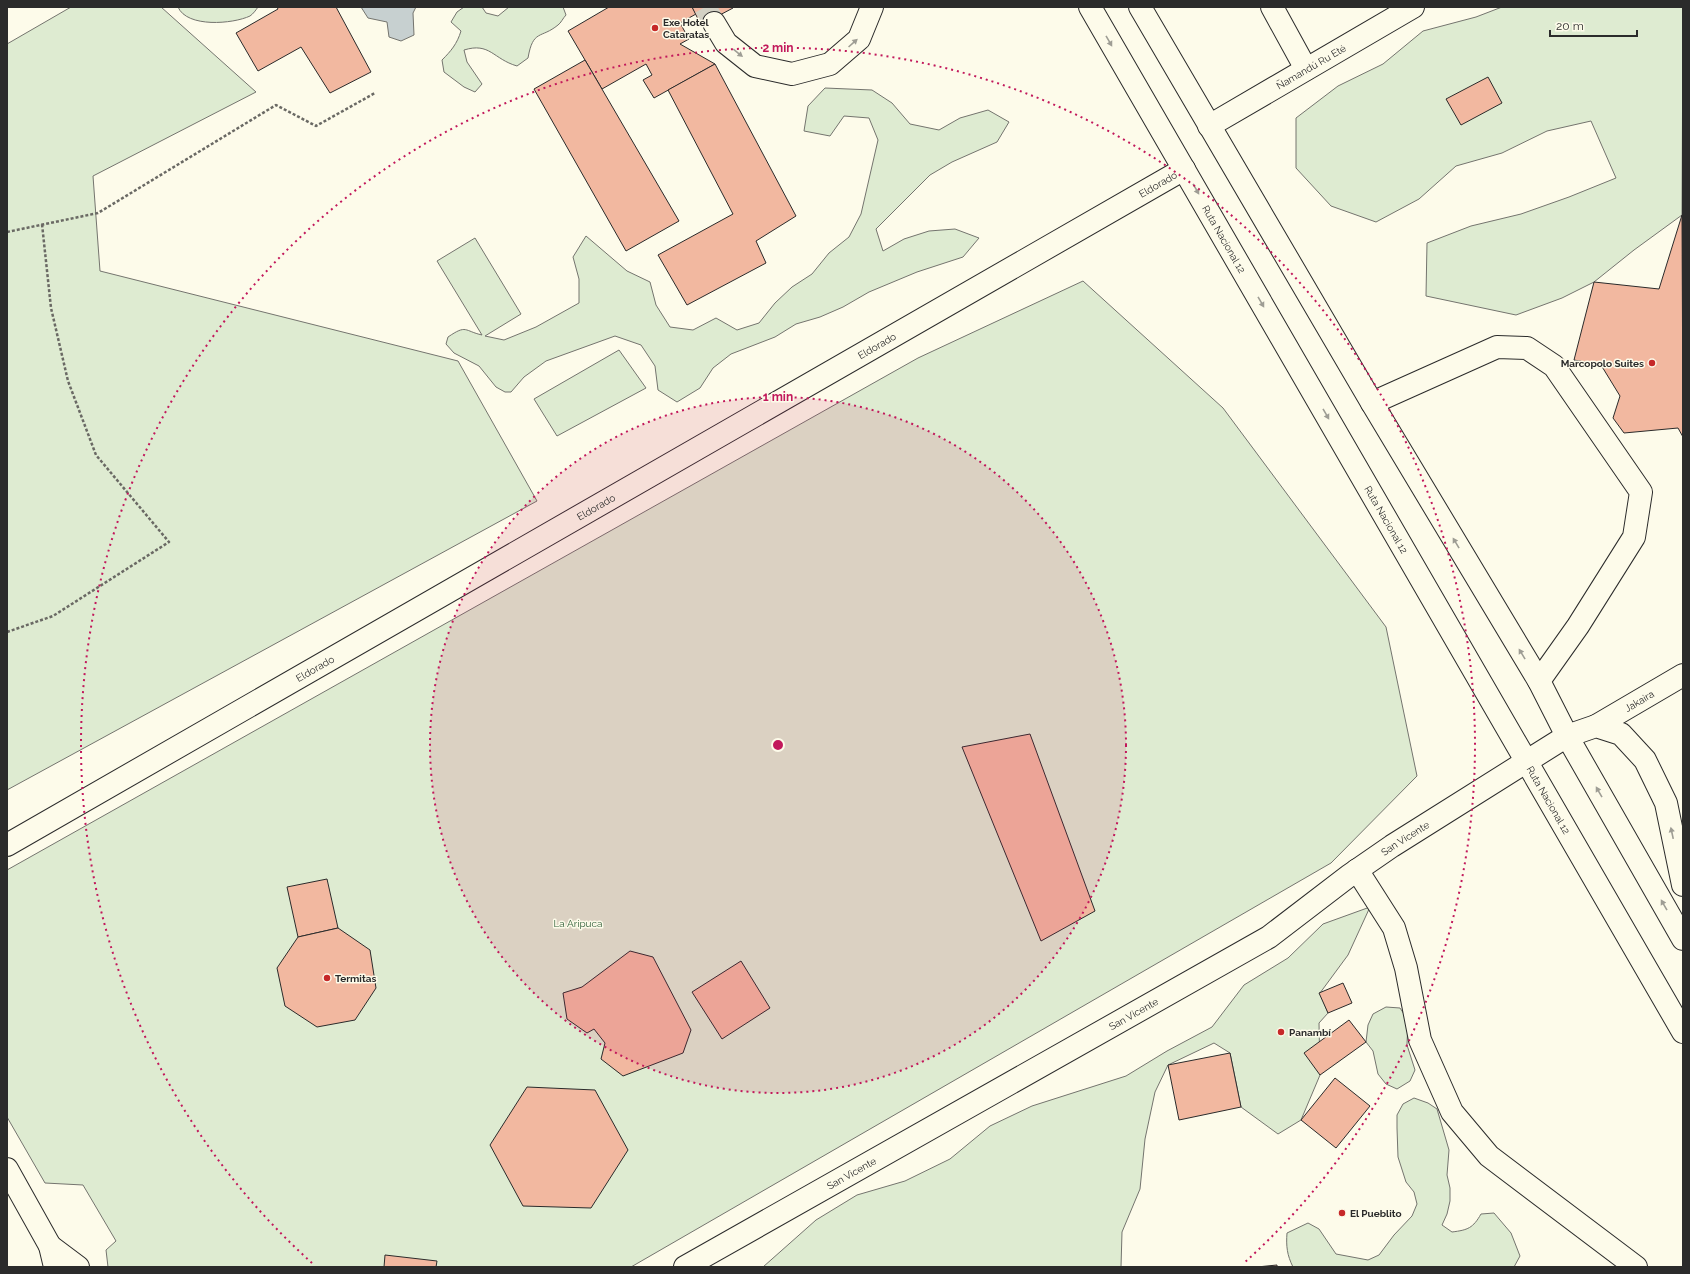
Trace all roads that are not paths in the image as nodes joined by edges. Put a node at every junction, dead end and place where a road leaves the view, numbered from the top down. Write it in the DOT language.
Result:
graph roads {
  1 [pos="872,7"];
  2 [pos="1090,7"];
  3 [pos="1140,7"];
  4 [pos="1272,7"];
  5 [pos="1413,7"];
  6 [pos="714,23"];
  7 [pos="1306,69"];
  8 [pos="1210,126"];
  9 [pos="1184,169"];
  10 [pos="1372,403"];
  11 [pos="1683,676"];
  12 [pos="1539,681"];
  13 [pos="1596,726"];
  14 [pos="1567,736"];
  15 [pos="1527,763"];
  16 [pos="7,844"];
  17 [pos="1357,870"];
  18 [pos="1683,885"];
  19 [pos="1683,939"];
  20 [pos="1683,1032"];
  21 [pos="7,1169"];
  22 [pos="50,1246"];
  23 [pos="56,1267"];
  24 [pos="78,1267"];
  25 [pos="685,1267"];
  26 [pos="1636,1267"];
  6 -- 1 [label="main road, one-way"];
  2 -- 9 [label="main road, Ruta Nacional 12, one-way"];
  3 -- 8 [label="main road"];
  4 -- 7 [label="main road"];
  5 -- 7 [label="main road, Ñamandú Ru Eté"];
  7 -- 8 [label="main road, Ñamandú Ru Eté"];
  8 -- 10 [label="main road"];
  9 -- 15 [label="main road, Ruta Nacional 12, one-way"];
  9 -- 16 [label="main road, Eldorado"];
  12 -- 10 [label="main road, one-way"];
  10 -- 12 [label="main road"];
  11 -- 13 [label="main road, Jakaira"];
  12 -- 14 [label="main road"];
  13 -- 14 [label="main road, Jakaira"];
  18 -- 13 [label="main road, one-way"];
  14 -- 15 [label="main road, San Vicente"];
  19 -- 14 [label="main road, one-way"];
  15 -- 17 [label="main road, San Vicente"];
  15 -- 20 [label="main road, Ruta Nacional 12"];
  17 -- 25 [label="main road, San Vicente"];
  17 -- 26 [label="main road"];
  21 -- 22 [label="main road"];
  22 -- 23 [label="main road"];
  22 -- 24 [label="main road"];
}
